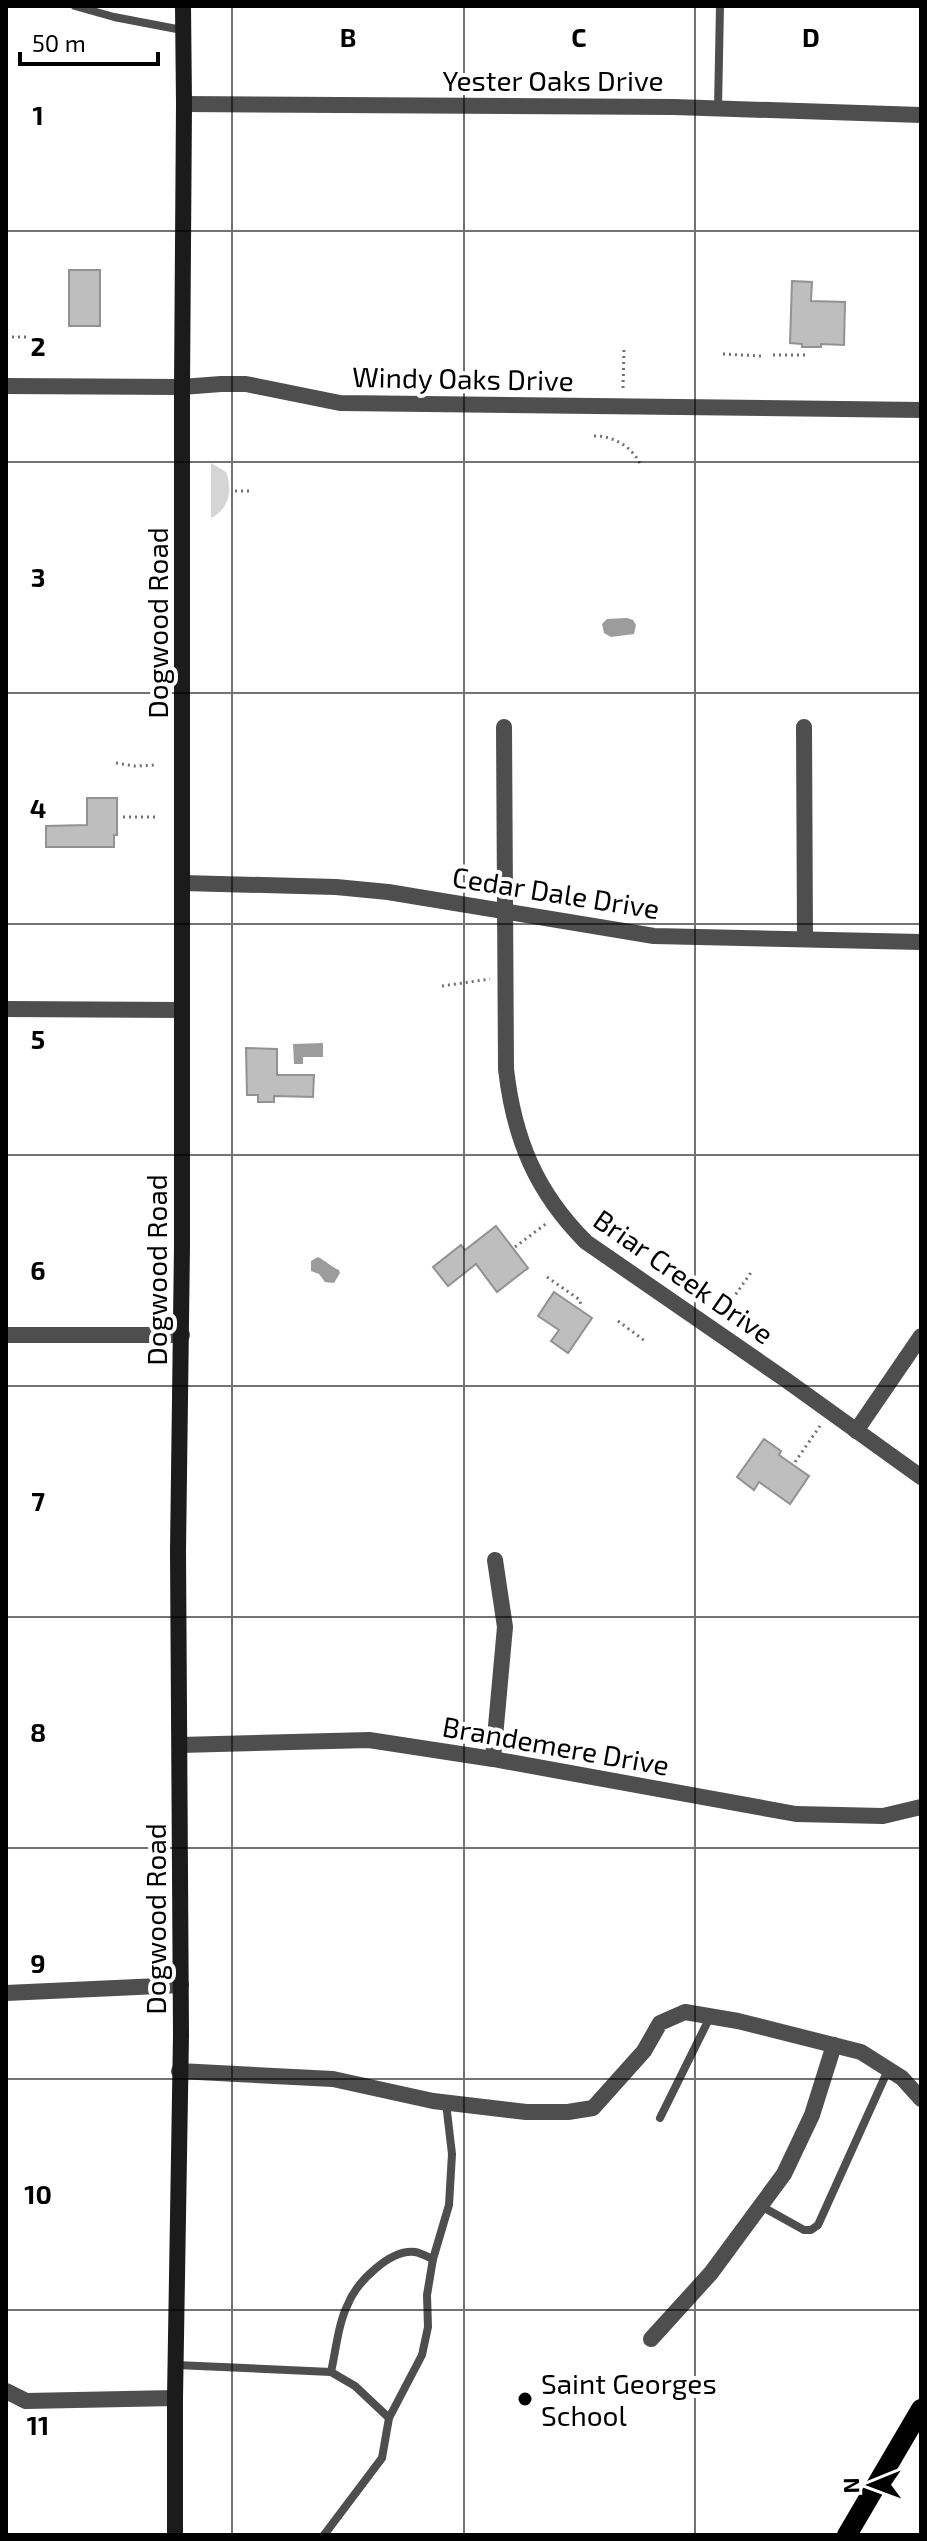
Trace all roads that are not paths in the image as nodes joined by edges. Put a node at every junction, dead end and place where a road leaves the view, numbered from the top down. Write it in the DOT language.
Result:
graph roads {
  1 [pos="75,6"];
  2 [pos="183,6"];
  3 [pos="720,6"];
  4 [pos="182,30"];
  5 [pos="184,104"];
  6 [pos="718,108"];
  7 [pos="921,115"];
  8 [pos="6,386"];
  9 [pos="182,387"];
  10 [pos="921,410"];
  11 [pos="504,727"];
  12 [pos="804,727"];
  13 [pos="183,883"];
  14 [pos="506,910"];
  15 [pos="805,938"];
  16 [pos="921,942"];
  17 [pos="6,1009"];
  18 [pos="181,1010"];
  19 [pos="6,1335"];
  20 [pos="182,1335"];
  21 [pos="921,1336"];
  22 [pos="856,1431"];
  23 [pos="921,1477"];
  24 [pos="495,1560"];
  25 [pos="180,1745"];
  26 [pos="493,1759"];
  27 [pos="921,1807"];
  28 [pos="181,1985"];
  29 [pos="6,1993"];
  30 [pos="710,2017"];
  31 [pos="834,2045"];
  32 [pos="888,2069"];
  33 [pos="179,2071"];
  34 [pos="921,2099"];
  35 [pos="446,2102"];
  36 [pos="660,2118"];
  37 [pos="761,2206"];
  38 [pos="433,2259"];
  39 [pos="651,2339"];
  40 [pos="175,2365"];
  41 [pos="331,2372"];
  42 [pos="6,2391"];
  43 [pos="175,2398"];
  44 [pos="921,2409"];
  45 [pos="389,2418"];
  46 [pos="175,2535"];
  47 [pos="324,2535"];
  48 [pos="847,2535"];
  1 -- 4 [label="lane"];
  2 -- 4 [label="street, Dogwood Road"];
  3 -- 6 [label="lane"];
  4 -- 5 [label="street, Dogwood Road"];
  5 -- 6 [label="street, Yester Oaks Drive"];
  5 -- 9 [label="street, Dogwood Road"];
  6 -- 7 [label="street, Yester Oaks Drive"];
  8 -- 9 [label="street, Windy Oaks Drive"];
  9 -- 10 [label="street, Windy Oaks Drive"];
  9 -- 13 [label="street, Dogwood Road"];
  11 -- 14 [label="street, Briar Creek Drive"];
  12 -- 15 [label="street"];
  13 -- 14 [label="street, Cedar Dale Drive"];
  13 -- 18 [label="street, Dogwood Road"];
  14 -- 15 [label="street, Cedar Dale Drive"];
  14 -- 22 [label="street, Briar Creek Drive"];
  15 -- 16 [label="street, Cedar Dale Drive"];
  17 -- 18 [label="street"];
  18 -- 20 [label="street, Dogwood Road"];
  19 -- 20 [label="street"];
  20 -- 25 [label="street, Dogwood Road"];
  21 -- 22 [label="street"];
  22 -- 23 [label="street, Briar Creek Drive"];
  24 -- 26 [label="street"];
  25 -- 26 [label="street, Brandemere Drive"];
  25 -- 28 [label="street, Dogwood Road"];
  26 -- 27 [label="street, Brandemere Drive"];
  28 -- 29 [label="street"];
  28 -- 33 [label="street, Dogwood Road"];
  30 -- 31 [label="street"];
  30 -- 35 [label="street"];
  30 -- 36 [label="lane"];
  31 -- 32 [label="street"];
  31 -- 37 [label="street"];
  32 -- 34 [label="street"];
  32 -- 37 [label="lane"];
  33 -- 35 [label="street"];
  33 -- 40 [label="street, Dogwood Road"];
  35 -- 38 [label="lane"];
  37 -- 39 [label="street"];
  38 -- 41 [label="lane"];
  38 -- 45 [label="lane"];
  40 -- 41 [label="lane"];
  40 -- 43 [label="street, Dogwood Road"];
  41 -- 45 [label="lane"];
  42 -- 43 [label="street"];
  43 -- 46 [label="street, Dogwood Road"];
  44 -- 48 [label="main road"];
  45 -- 47 [label="lane"];
}
